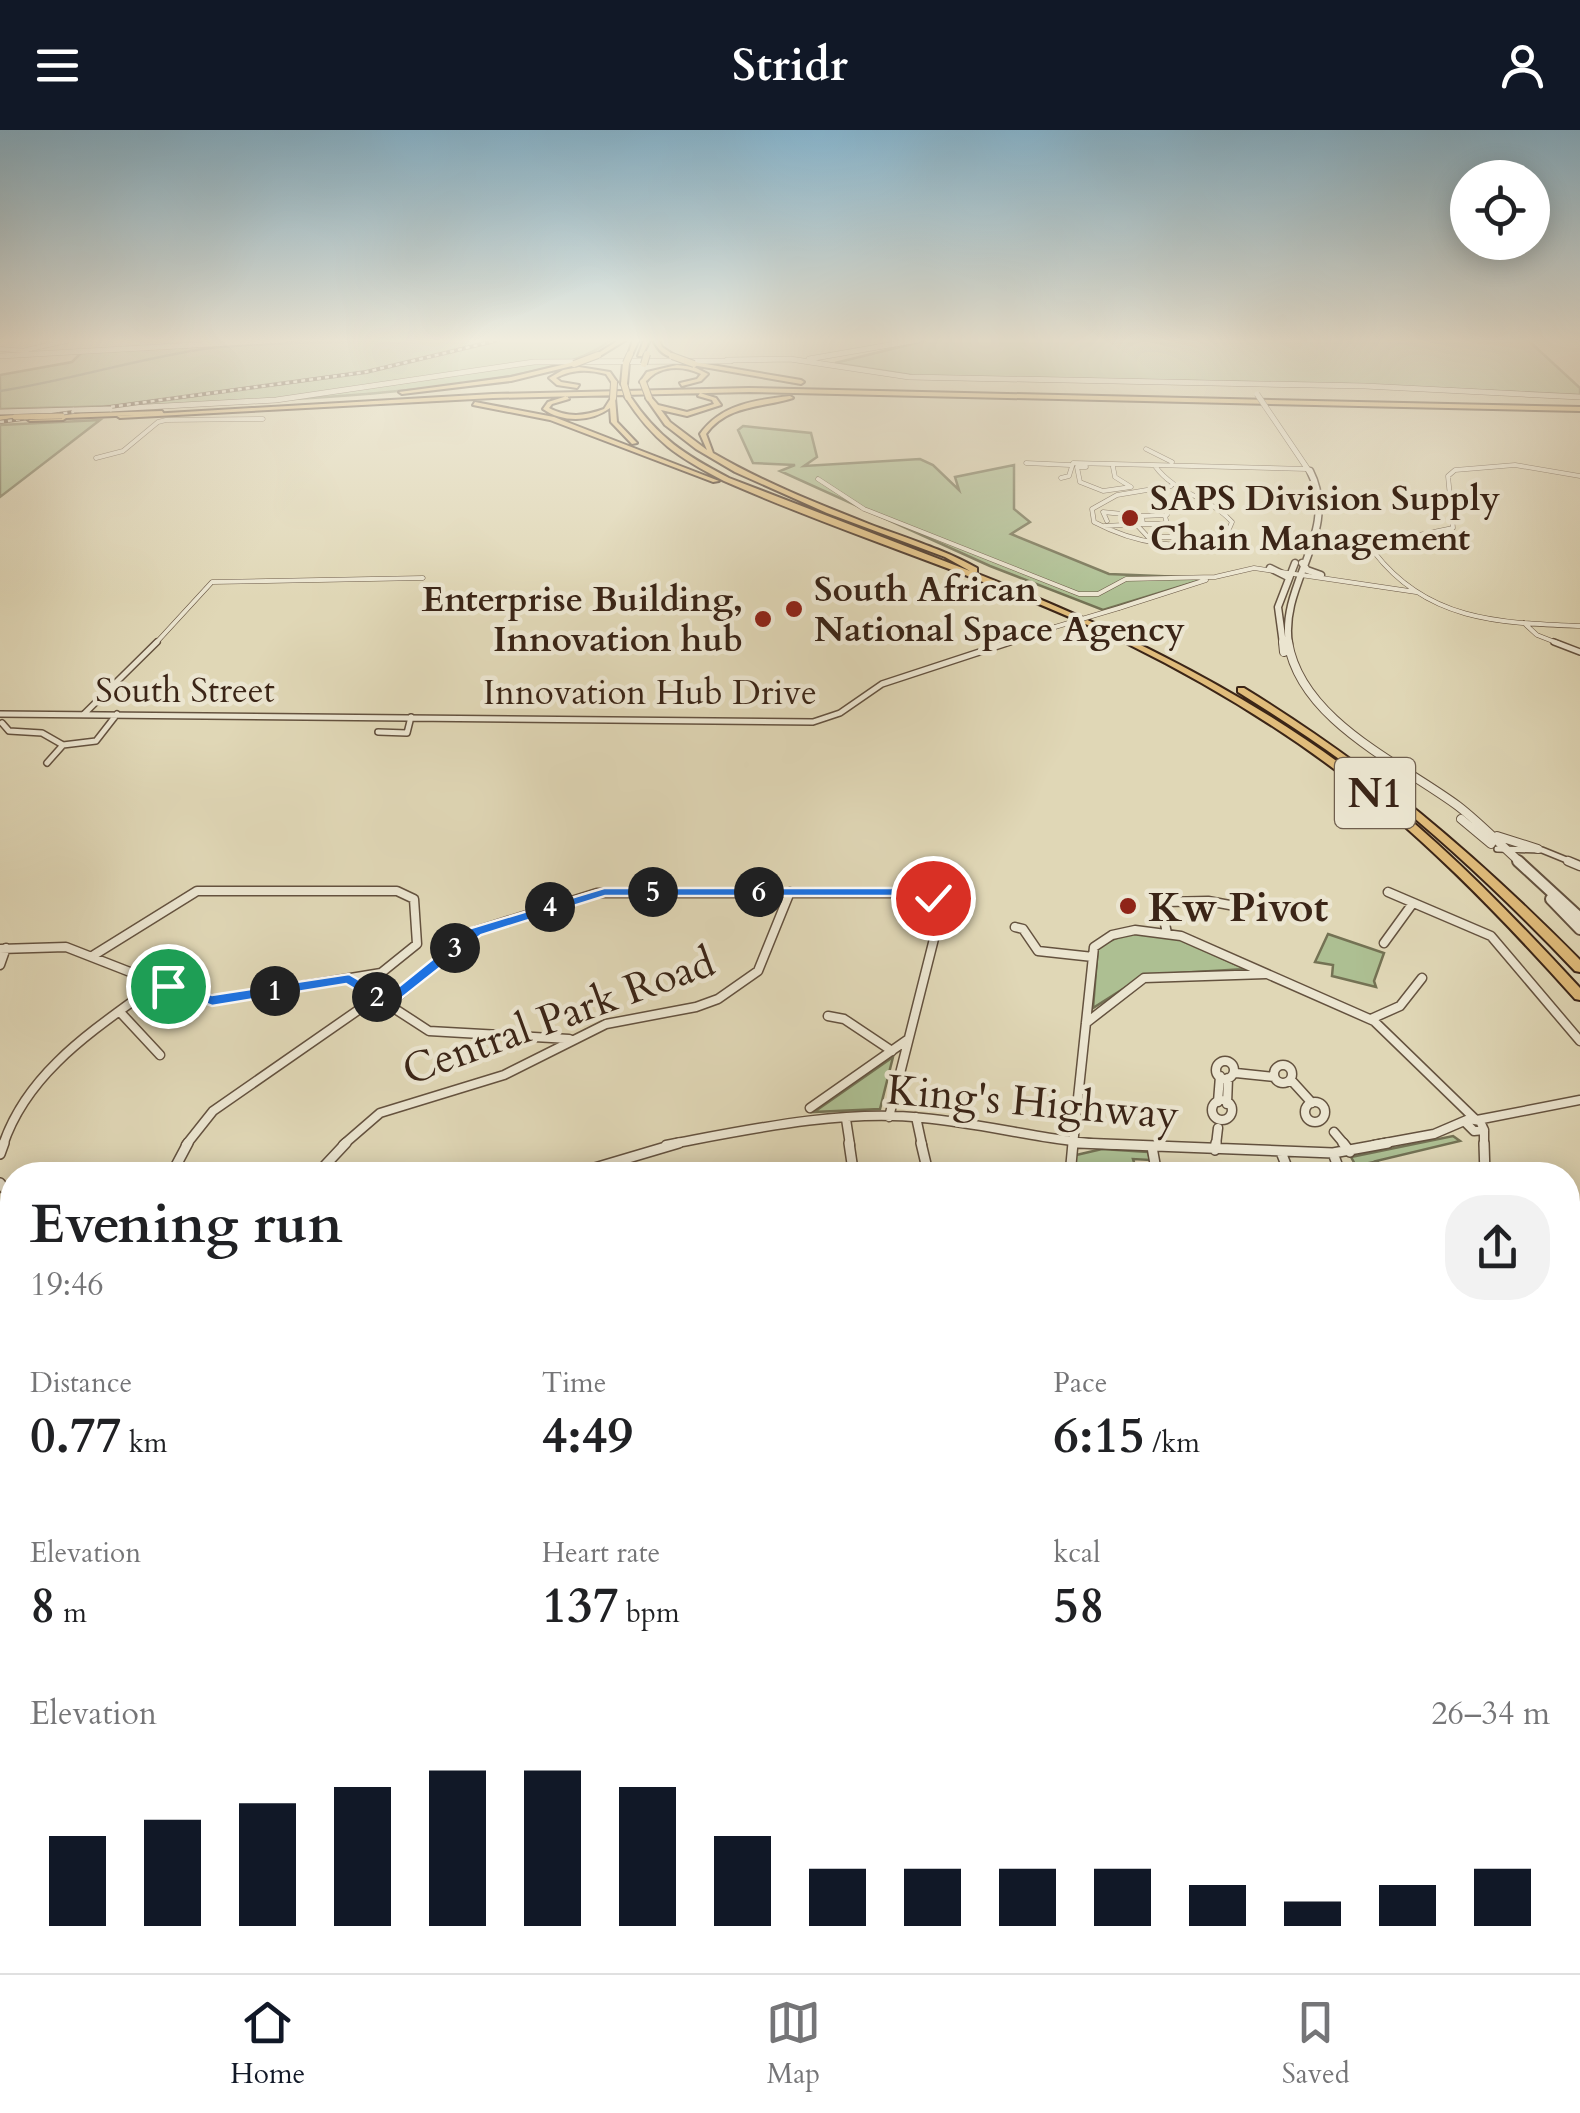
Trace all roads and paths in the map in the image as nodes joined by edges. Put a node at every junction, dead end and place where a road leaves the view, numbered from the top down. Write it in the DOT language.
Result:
graph roads {
  1 [pos="153,426"];
  2 [pos="568,426"];
  3 [pos="617,426"];
  4 [pos="652,426"];
  5 [pos="660,426"];
  6 [pos="670,426"];
  7 [pos="708,426"];
  8 [pos="1279,426"];
  9 [pos="1146,449"];
  10 [pos="96,458"];
  11 [pos="1026,464"];
  12 [pos="1073,464"];
  13 [pos="1112,466"];
  14 [pos="1155,466"];
  15 [pos="1216,468"];
  16 [pos="1307,468"];
  17 [pos="742,472"];
  18 [pos="702,476"];
  19 [pos="1580,476"];
  20 [pos="1061,478"];
  21 [pos="818,479"];
  22 [pos="1171,486"];
  23 [pos="1134,490"];
  24 [pos="1142,516"];
  25 [pos="1318,517"];
  26 [pos="1107,521"];
  27 [pos="1139,524"];
  28 [pos="1098,525"];
  29 [pos="1179,537"];
  30 [pos="1270,568"];
  31 [pos="974,570"];
  32 [pos="960,571"];
  33 [pos="1295,571"];
  34 [pos="1321,576"];
  35 [pos="1215,577"];
  36 [pos="423,578"];
  37 [pos="1373,583"];
  38 [pos="1404,583"];
  39 [pos="1416,592"];
  40 [pos="1524,623"];
  41 [pos="1580,626"];
  42 [pos="1580,652"];
  43 [pos="0,714"];
  44 [pos="12,714"];
  45 [pos="84,714"];
  46 [pos="117,714"];
  47 [pos="370,717"];
  48 [pos="411,717"];
  49 [pos="1,723"];
  50 [pos="378,732"];
  51 [pos="63,745"];
  52 [pos="48,763"];
  53 [pos="1487,831"];
  54 [pos="1501,849"];
  55 [pos="1538,849"];
  56 [pos="1520,862"];
  57 [pos="1580,866"];
  58 [pos="790,892"];
  59 [pos="1388,892"];
  60 [pos="1413,903"];
  61 [pos="1236,906"];
  62 [pos="1580,918"];
  63 [pos="1015,927"];
  64 [pos="1580,929"];
  65 [pos="1167,933"];
  66 [pos="1384,942"];
  67 [pos="3,948"];
  68 [pos="94,956"];
  69 [pos="1092,958"];
  70 [pos="0,965"];
  71 [pos="1580,968"];
  72 [pos="1267,974"];
  73 [pos="1422,978"];
  74 [pos="349,979"];
  75 [pos="158,983"];
  76 [pos="1580,996"];
  77 [pos="377,997"];
  78 [pos="388,1004"];
  79 [pos="120,1012"];
  80 [pos="828,1016"];
  81 [pos="1370,1019"];
  82 [pos="1086,1023"];
  83 [pos="572,1040"];
  84 [pos="907,1040"];
  85 [pos="1580,1042"];
  86 [pos="892,1051"];
  87 [pos="160,1055"];
  88 [pos="1273,1075"];
  89 [pos="1290,1082"];
  90 [pos="1580,1100"];
  91 [pos="1222,1103"];
  92 [pos="810,1108"];
  93 [pos="0,1112"];
  94 [pos="889,1117"];
  95 [pos="916,1117"];
  96 [pos="14,1118"];
  97 [pos="846,1119"];
  98 [pos="1218,1124"];
  99 [pos="1475,1125"];
  100 [pos="1074,1143"];
  101 [pos="1152,1147"];
  102 [pos="1215,1150"];
  103 [pos="1281,1152"];
  104 [pos="1350,1152"];
  105 [pos="1334,1153"];
  106 [pos="0,1154"];
  107 [pos="178,1162"];
  108 [pos="329,1162"];
  109 [pos="611,1162"];
  110 [pos="852,1162"];
  111 [pos="926,1162"];
  112 [pos="1072,1162"];
  113 [pos="1155,1162"];
  114 [pos="1285,1162"];
  115 [pos="1337,1162"];
  116 [pos="1484,1162"];
  1 -- 10 [label="street"];
  2 -- 18 [label="highway"];
  3 -- 18 [label="highway"];
  4 -- 32 [label="highway, N1"];
  5 -- 31 [label="highway, N1"];
  6 -- 17 [label="highway"];
  7 -- 17 [label="highway"];
  8 -- 16 [label="street, bridge"];
  9 -- 15 [label="street"];
  11 -- 12 [label="street"];
  12 -- 13 [label="street"];
  12 -- 20 [label="street"];
  13 -- 14 [label="street"];
  13 -- 23 [label="street"];
  13 -- 23 [label="street"];
  14 -- 16 [label="street"];
  14 -- 22 [label="street"];
  16 -- 25 [label="street"];
  17 -- 31 [label="highway"];
  18 -- 32 [label="highway"];
  19 -- 38 [label="street"];
  21 -- 35 [label="street"];
  22 -- 23 [label="street"];
  22 -- 28 [label="street"];
  23 -- 28 [label="street"];
  24 -- 26 [label="street"];
  24 -- 27 [label="street"];
  24 -- 27 [label="street"];
  25 -- 33 [label="street"];
  25 -- 33 [label="street"];
  27 -- 28 [label="street"];
  27 -- 29 [label="street"];
  30 -- 33 [label="street"];
  30 -- 35 [label="street"];
  31 -- 71 [label="highway, N1"];
  32 -- 76 [label="highway, N1"];
  33 -- 34 [label="street"];
  33 -- 53 [label="street"];
  33 -- 54 [label="street"];
  34 -- 37 [label="street"];
  35 -- 48 [label="street, Innovation Hub Drive, bridge"];
  36 -- 45 [label="street"];
  37 -- 38 [label="street"];
  37 -- 39 [label="street"];
  38 -- 39 [label="street"];
  39 -- 40 [label="street"];
  40 -- 41 [label="street"];
  40 -- 42 [label="street"];
  43 -- 44 [label="street, South Street"];
  44 -- 45 [label="street, South Street"];
  44 -- 49 [label="street"];
  45 -- 46 [label="street, South Street"];
  46 -- 47 [label="street, South Street"];
  46 -- 51 [label="street"];
  47 -- 48 [label="street, Innovation Hub Drive"];
  48 -- 50 [label="street"];
  49 -- 51 [label="street"];
  51 -- 52 [label="street"];
  53 -- 54 [label="street"];
  53 -- 55 [label="street"];
  54 -- 55 [label="street"];
  54 -- 56 [label="street"];
  54 -- 64 [label="street"];
  55 -- 56 [label="street"];
  55 -- 57 [label="street"];
  56 -- 62 [label="street"];
  58 -- 78 [label="street"];
  58 -- 83 [label="street, Central Park Road"];
  58 -- 84 [label="street"];
  59 -- 60 [label="street"];
  60 -- 66 [label="street"];
  60 -- 85 [label="street"];
  61 -- 65 [label="street"];
  63 -- 69 [label="street"];
  65 -- 69 [label="street"];
  65 -- 72 [label="street"];
  67 -- 68 [label="street"];
  67 -- 70 [label="street"];
  68 -- 74 [label="street"];
  68 -- 75 [label="street"];
  69 -- 82 [label="street"];
  72 -- 81 [label="street"];
  72 -- 82 [label="street"];
  73 -- 81 [label="street"];
  74 -- 75 [label="street"];
  74 -- 77 [label="street"];
  75 -- 79 [label="street"];
  77 -- 78 [label="street"];
  77 -- 107 [label="street"];
  78 -- 83 [label="street"];
  79 -- 87 [label="street"];
  79 -- 96 [label="street"];
  80 -- 86 [label="street"];
  81 -- 99 [label="street"];
  82 -- 100 [label="street"];
  83 -- 108 [label="street, Central Park Road"];
  84 -- 86 [label="street"];
  84 -- 94 [label="street"];
  86 -- 92 [label="street"];
  88 -- 89 [label="street"];
  88 -- 89 [label="street"];
  88 -- 91 [label="street"];
  89 -- 104 [label="street"];
  90 -- 99 [label="street, King's Highway"];
  91 -- 98 [label="street"];
  91 -- 98 [label="street"];
  93 -- 96 [label="street"];
  94 -- 95 [label="street, King's Highway"];
  94 -- 97 [label="street, King's Highway"];
  95 -- 100 [label="street, King's Highway"];
  95 -- 111 [label="street"];
  96 -- 106 [label="street"];
  97 -- 109 [label="street, King's Highway"];
  97 -- 110 [label="street"];
  98 -- 102 [label="street"];
  99 -- 104 [label="street, King's Highway"];
  99 -- 116 [label="street"];
  100 -- 101 [label="street, King's Highway"];
  100 -- 112 [label="street"];
  101 -- 102 [label="street, King's Highway"];
  101 -- 113 [label="street"];
  102 -- 103 [label="street, King's Highway"];
  103 -- 105 [label="street, King's Highway"];
  103 -- 114 [label="street"];
  104 -- 105 [label="street, King's Highway"];
  105 -- 115 [label="street"];
}
